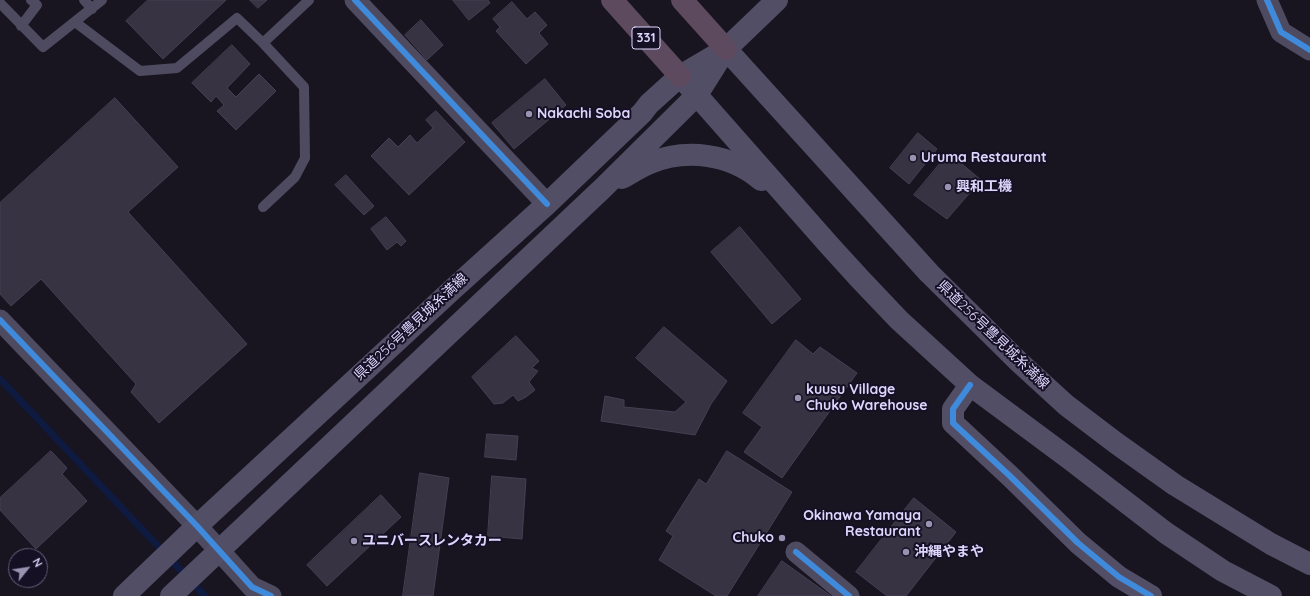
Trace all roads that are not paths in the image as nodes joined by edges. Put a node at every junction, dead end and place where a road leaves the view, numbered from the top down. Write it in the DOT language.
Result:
graph roads {
  1 [pos="31,0"];
  2 [pos="84,0"];
  3 [pos="102,0"];
  4 [pos="309,0"];
  5 [pos="355,0"];
  6 [pos="612,0"];
  7 [pos="682,0"];
  8 [pos="777,0"];
  9 [pos="1267,0"];
  10 [pos="0,3"];
  11 [pos="92,9"];
  12 [pos="74,22"];
  13 [pos="21,26"];
  14 [pos="263,43"];
  15 [pos="726,49"];
  16 [pos="1310,50"];
  17 [pos="680,76"];
  18 [pos="697,95"];
  19 [pos="604,188"];
  20 [pos="546,204"];
  21 [pos="263,207"];
  22 [pos="803,216"];
  23 [pos="0,320"];
  24 [pos="970,385"];
  25 [pos="192,530"];
  26 [pos="796,552"];
  27 [pos="215,554"];
  28 [pos="1310,564"];
  29 [pos="176,592"];
  30 [pos="124,596"];
  31 [pos="271,596"];
  32 [pos="849,596"];
  33 [pos="1151,596"];
  34 [pos="1271,596"];
  1 -- 13 [label="lane"];
  2 -- 11 [label="lane"];
  3 -- 11 [label="lane"];
  4 -- 14 [label="lane"];
  5 -- 20 [label="street"];
  6 -- 17 [label="highway, 331"];
  7 -- 15 [label="highway"];
  8 -- 15 [label="main road"];
  9 -- 16 [label="street"];
  10 -- 13 [label="lane"];
  11 -- 12 [label="lane"];
  12 -- 13 [label="lane"];
  12 -- 14 [label="lane"];
  14 -- 21 [label="lane"];
  15 -- 17 [label="main road, 県道256号豊見城糸満線"];
  15 -- 18 [label="main road"];
  15 -- 28 [label="main road, 県道256号豊見城糸満線"];
  17 -- 18 [label="main road"];
  17 -- 20 [label="main road, 県道256号豊見城糸満線"];
  18 -- 19 [label="main road"];
  18 -- 22 [label="main road"];
  19 -- 22 [label="main road"];
  19 -- 27 [label="main road"];
  20 -- 25 [label="main road, 県道256号豊見城糸満線"];
  22 -- 24 [label="main road"];
  23 -- 25 [label="street"];
  24 -- 33 [label="main road"];
  24 -- 34 [label="main road"];
  25 -- 27 [label="street"];
  25 -- 30 [label="main road, 県道256号豊見城糸満線"];
  26 -- 32 [label="street"];
  27 -- 29 [label="main road"];
  27 -- 31 [label="street"];
}
